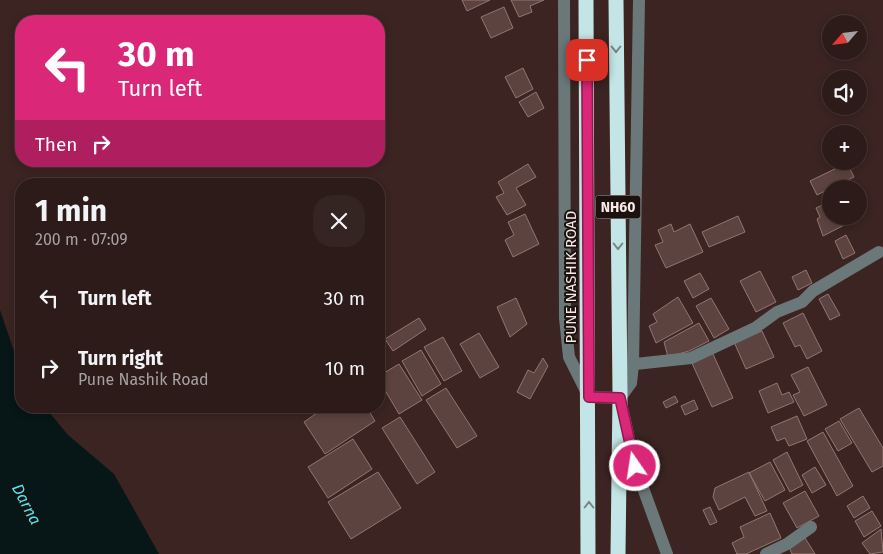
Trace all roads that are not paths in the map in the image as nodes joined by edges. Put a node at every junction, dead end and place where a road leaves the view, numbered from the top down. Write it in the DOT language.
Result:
graph roads {
  1 [pos="564,0"];
  2 [pos="586,0"];
  3 [pos="616,0"];
  4 [pos="639,0"];
  5 [pos="878,252"];
  6 [pos="626,365"];
  7 [pos="589,397"];
  8 [pos="620,398"];
  9 [pos="811,527"];
  10 [pos="588,554"];
  11 [pos="618,554"];
  12 [pos="667,554"];
  13 [pos="766,554"];
  1 -- 7 [label="street"];
  2 -- 7 [label="highway, PUNE NASHIK ROAD / NH60"];
  3 -- 6 [label="highway, NH60, one-way"];
  4 -- 6 [label="street"];
  5 -- 6 [label="street"];
  6 -- 8 [label="highway, NH60"];
  7 -- 8 [label="street"];
  10 -- 7 [label="highway, PUNE NASHIK ROAD / NH60, one-way"];
  8 -- 11 [label="highway, NH60"];
  8 -- 12 [label="street"];
  9 -- 13 [label="street"];
}
